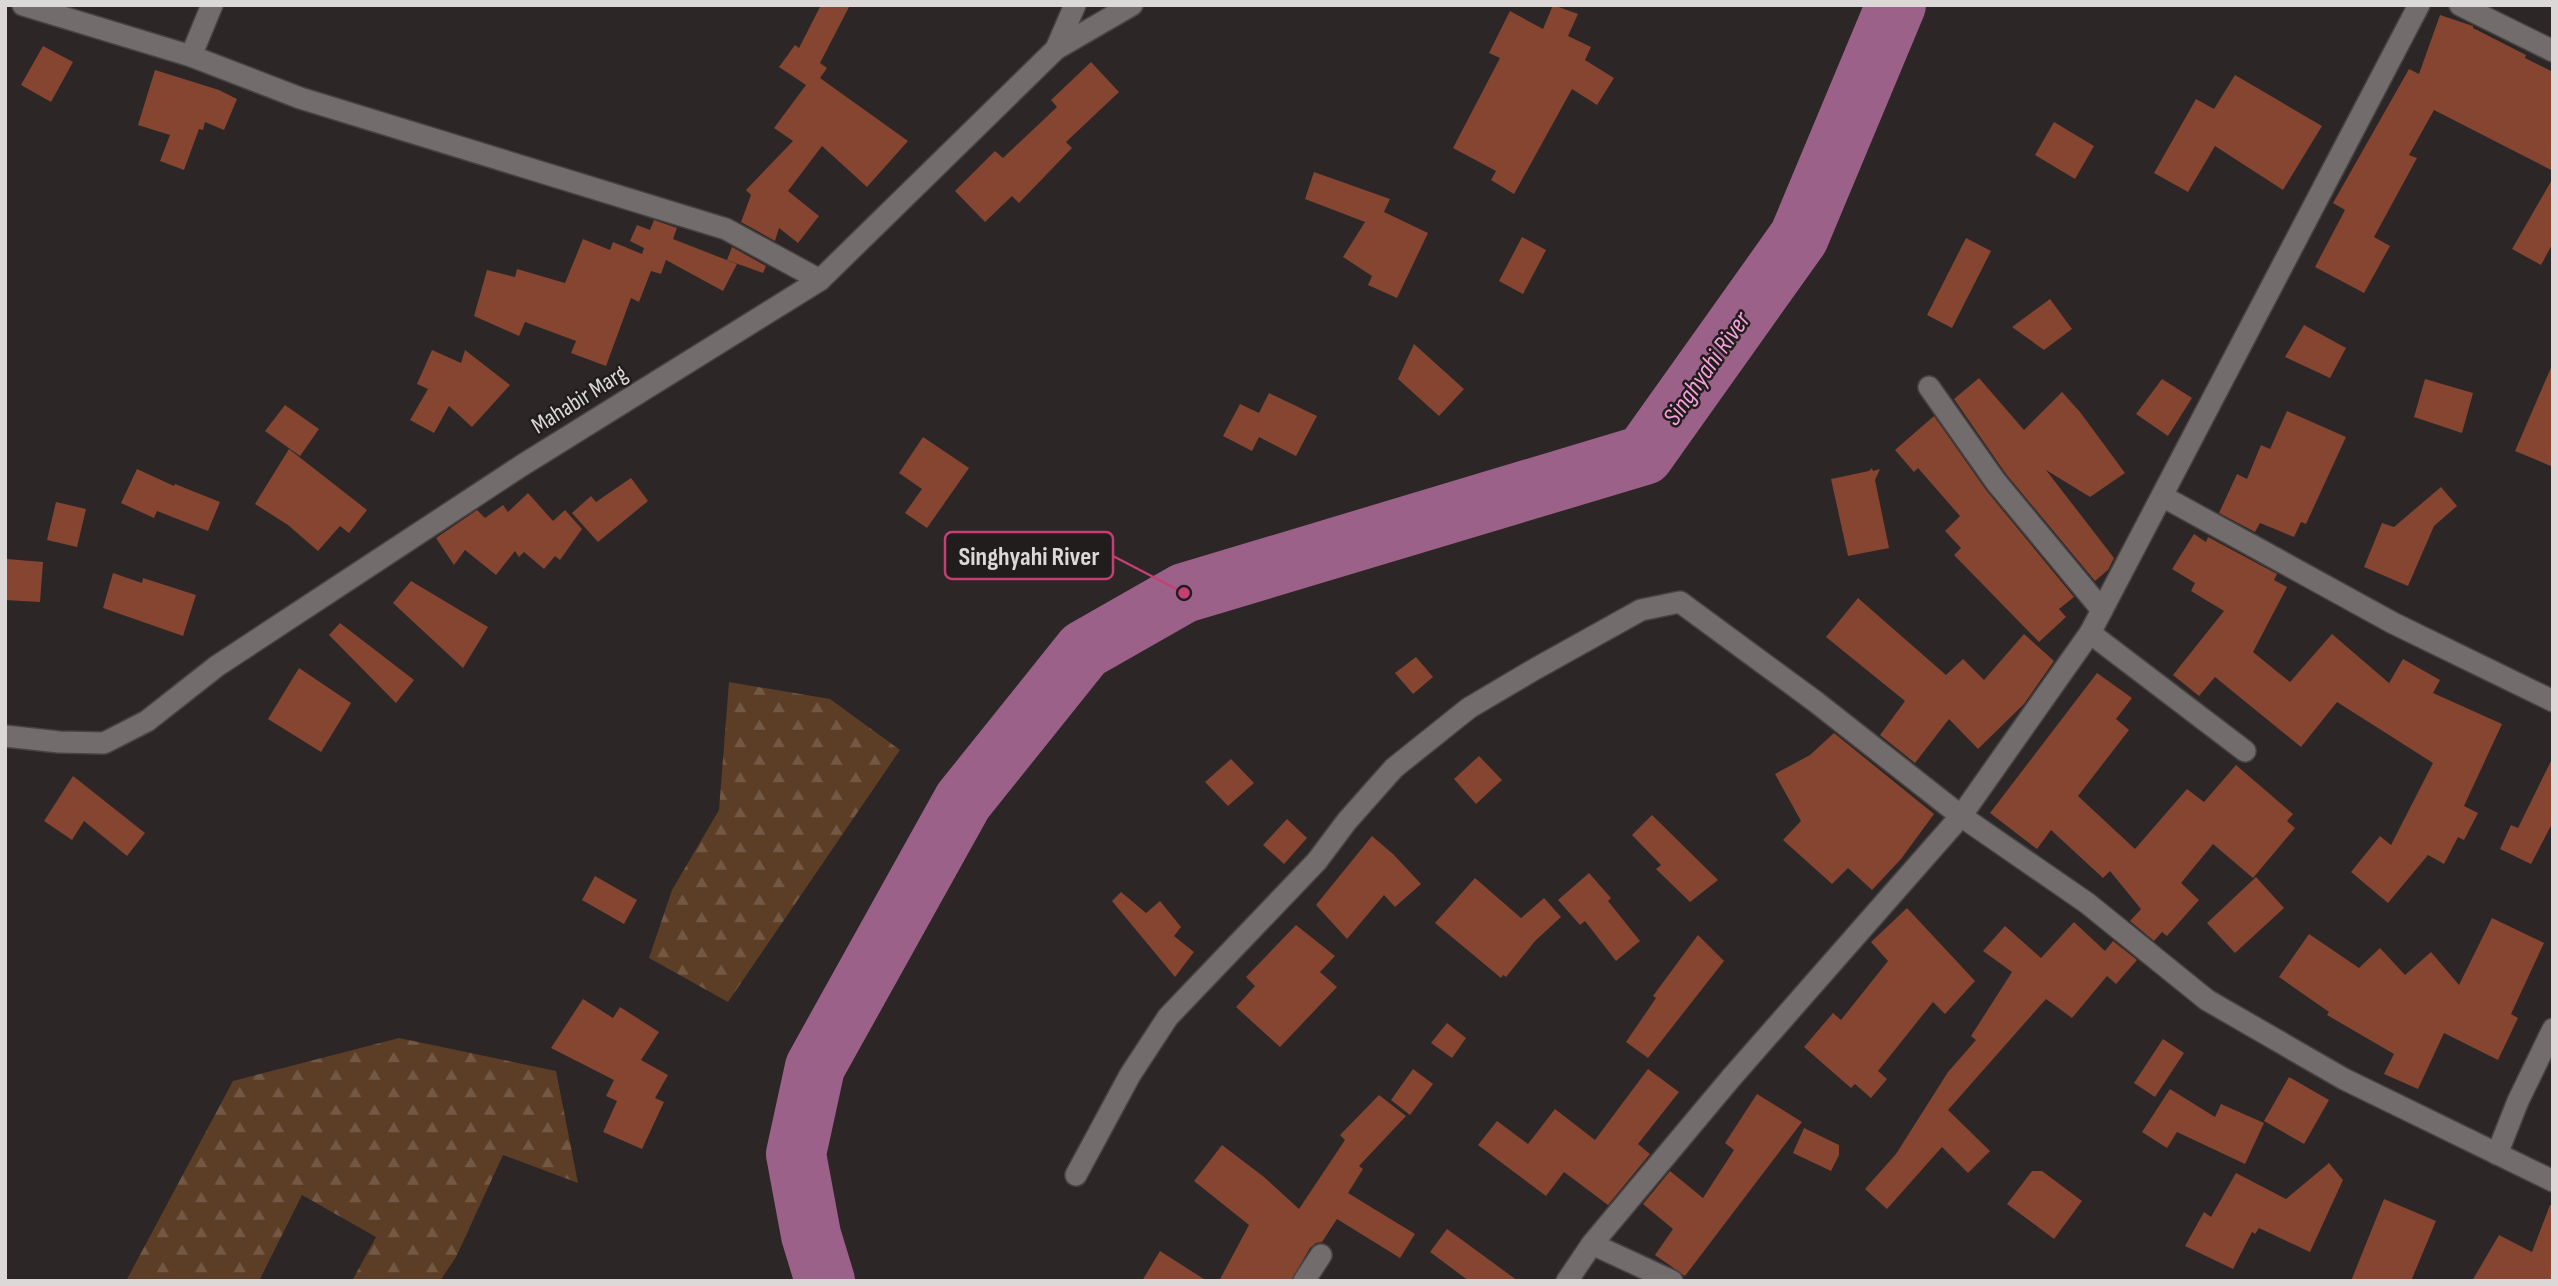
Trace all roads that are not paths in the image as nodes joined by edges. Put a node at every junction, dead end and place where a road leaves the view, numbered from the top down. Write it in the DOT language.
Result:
graph roads {
  1 [pos="23,5"];
  2 [pos="212,5"];
  3 [pos="1075,5"];
  4 [pos="1132,5"];
  5 [pos="2419,5"];
  6 [pos="2460,5"];
  7 [pos="1056,49"];
  8 [pos="2553,51"];
  9 [pos="191,56"];
  10 [pos="820,280"];
  11 [pos="1929,387"];
  12 [pos="2162,496"];
  13 [pos="2102,610"];
  14 [pos="2090,633"];
  15 [pos="2553,701"];
  16 [pos="5,736"];
  17 [pos="2245,751"];
  18 [pos="1961,816"];
  19 [pos="2553,1029"];
  20 [pos="2497,1154"];
  21 [pos="1076,1175"];
  22 [pos="2553,1181"];
  23 [pos="1592,1244"];
  24 [pos="1321,1255"];
  25 [pos="1304,1281"];
  26 [pos="1567,1281"];
  27 [pos="1672,1281"];
  1 -- 9 [label="street"];
  2 -- 9 [label="street"];
  3 -- 7 [label="street"];
  4 -- 7 [label="street, Mahabir Marg"];
  5 -- 12 [label="street"];
  6 -- 8 [label="street"];
  7 -- 10 [label="street, Mahabir Marg"];
  9 -- 10 [label="street"];
  10 -- 16 [label="street, Mahabir Marg"];
  11 -- 13 [label="street"];
  12 -- 13 [label="street"];
  12 -- 15 [label="street"];
  13 -- 14 [label="street"];
  14 -- 17 [label="street"];
  14 -- 18 [label="street"];
  18 -- 20 [label="street"];
  18 -- 21 [label="street"];
  18 -- 23 [label="street"];
  19 -- 20 [label="street"];
  20 -- 22 [label="street"];
  23 -- 26 [label="street"];
  23 -- 27 [label="street"];
  24 -- 25 [label="street"];
}
